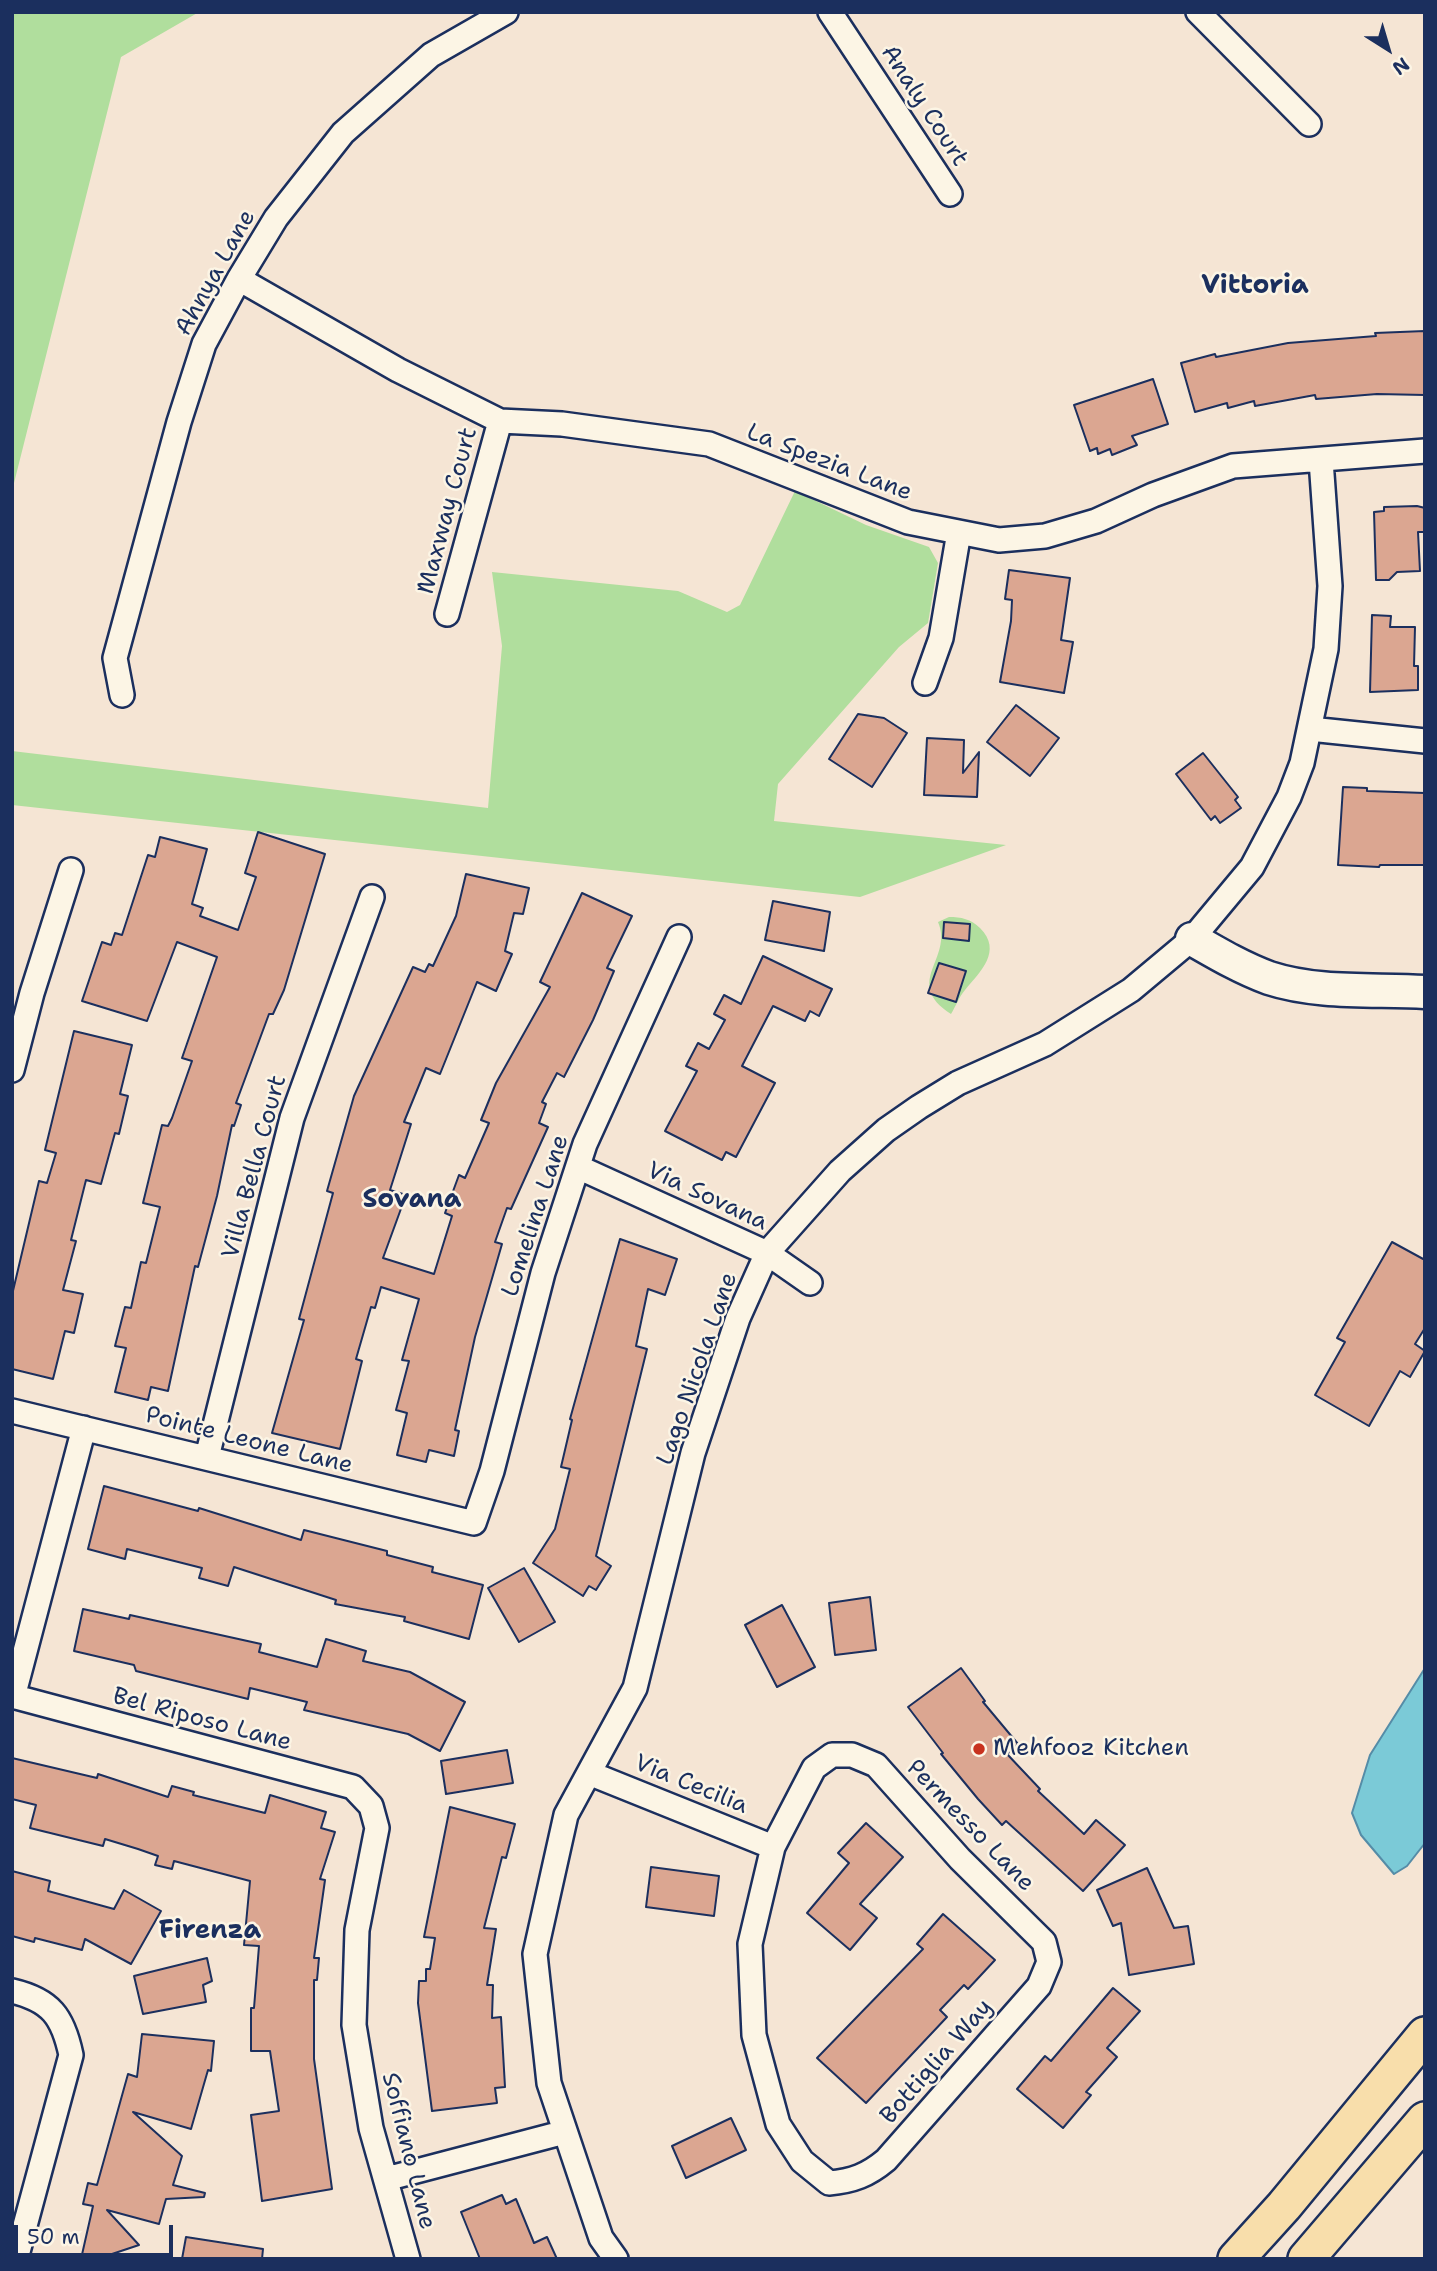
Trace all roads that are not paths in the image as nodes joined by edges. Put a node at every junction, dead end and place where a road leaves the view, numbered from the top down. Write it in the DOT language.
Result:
graph roads {
  1 [pos="506,12"];
  2 [pos="830,12"];
  3 [pos="1198,12"];
  4 [pos="1309,124"];
  5 [pos="950,194"];
  6 [pos="239,279"];
  7 [pos="500,421"];
  8 [pos="1425,452"];
  9 [pos="1321,460"];
  10 [pos="959,533"];
  11 [pos="447,614"];
  12 [pos="925,683"];
  13 [pos="122,695"];
  14 [pos="1310,729"];
  15 [pos="1425,741"];
  16 [pos="71,870"];
  17 [pos="372,897"];
  18 [pos="679,937"];
  19 [pos="1192,939"];
  20 [pos="1425,992"];
  21 [pos="12,1070"];
  22 [pos="578,1167"];
  23 [pos="767,1253"];
  24 [pos="810,1283"];
  25 [pos="12,1411"];
  26 [pos="84,1428"];
  27 [pos="207,1457"];
  28 [pos="474,1523"];
  29 [pos="13,1697"];
  30 [pos="589,1773"];
  31 [pos="371,1807"];
  32 [pos="774,1847"];
  33 [pos="1044,1942"];
  34 [pos="12,1991"];
  35 [pos="1425,2035"];
  36 [pos="1425,2120"];
  37 [pos="565,2132"];
  38 [pos="386,2179"];
  39 [pos="16,2259"];
  40 [pos="408,2259"];
  41 [pos="615,2259"];
  42 [pos="1236,2259"];
  43 [pos="1306,2259"];
  1 -- 6 [label="street, Ahnya Lane"];
  2 -- 5 [label="street, Analy Court"];
  3 -- 4 [label="street"];
  6 -- 7 [label="street, La Spezia Lane"];
  6 -- 13 [label="street, Ahnya Lane"];
  7 -- 10 [label="street, La Spezia Lane"];
  7 -- 11 [label="street, Maxway Court"];
  8 -- 9 [label="street, La Spezia Lane"];
  9 -- 10 [label="street, La Spezia Lane"];
  9 -- 14 [label="street, Lago Nicola Lane"];
  10 -- 12 [label="street"];
  14 -- 15 [label="street"];
  14 -- 19 [label="street, Lago Nicola Lane"];
  16 -- 21 [label="street"];
  17 -- 27 [label="street, Villa Bella Court"];
  18 -- 22 [label="street, Lomelina Lane"];
  19 -- 20 [label="street"];
  19 -- 23 [label="street, Lago Nicola Lane"];
  22 -- 23 [label="street, Via Sovana"];
  22 -- 28 [label="street, Lomelina Lane"];
  23 -- 24 [label="street, Via Sovana"];
  23 -- 30 [label="street, Lago Nicola Lane"];
  25 -- 26 [label="street, Pointe Leone Lane"];
  26 -- 27 [label="street, Pointe Leone Lane"];
  26 -- 29 [label="street"];
  27 -- 28 [label="street, Pointe Leone Lane"];
  29 -- 31 [label="street, Bel Riposo Lane"];
  30 -- 32 [label="street, Via Cecilia"];
  30 -- 37 [label="street, Lago Nicola Lane"];
  31 -- 38 [label="street, Soffiano Lane"];
  32 -- 33 [label="street, Permesso Lane"];
  32 -- 33 [label="street, Bottiglia Way"];
  34 -- 39 [label="street"];
  35 -- 42 [label="main road"];
  36 -- 43 [label="main road"];
  37 -- 38 [label="street"];
  37 -- 41 [label="street, Lago Nicola Lane"];
  38 -- 40 [label="street, Soffiano Lane"];
}
